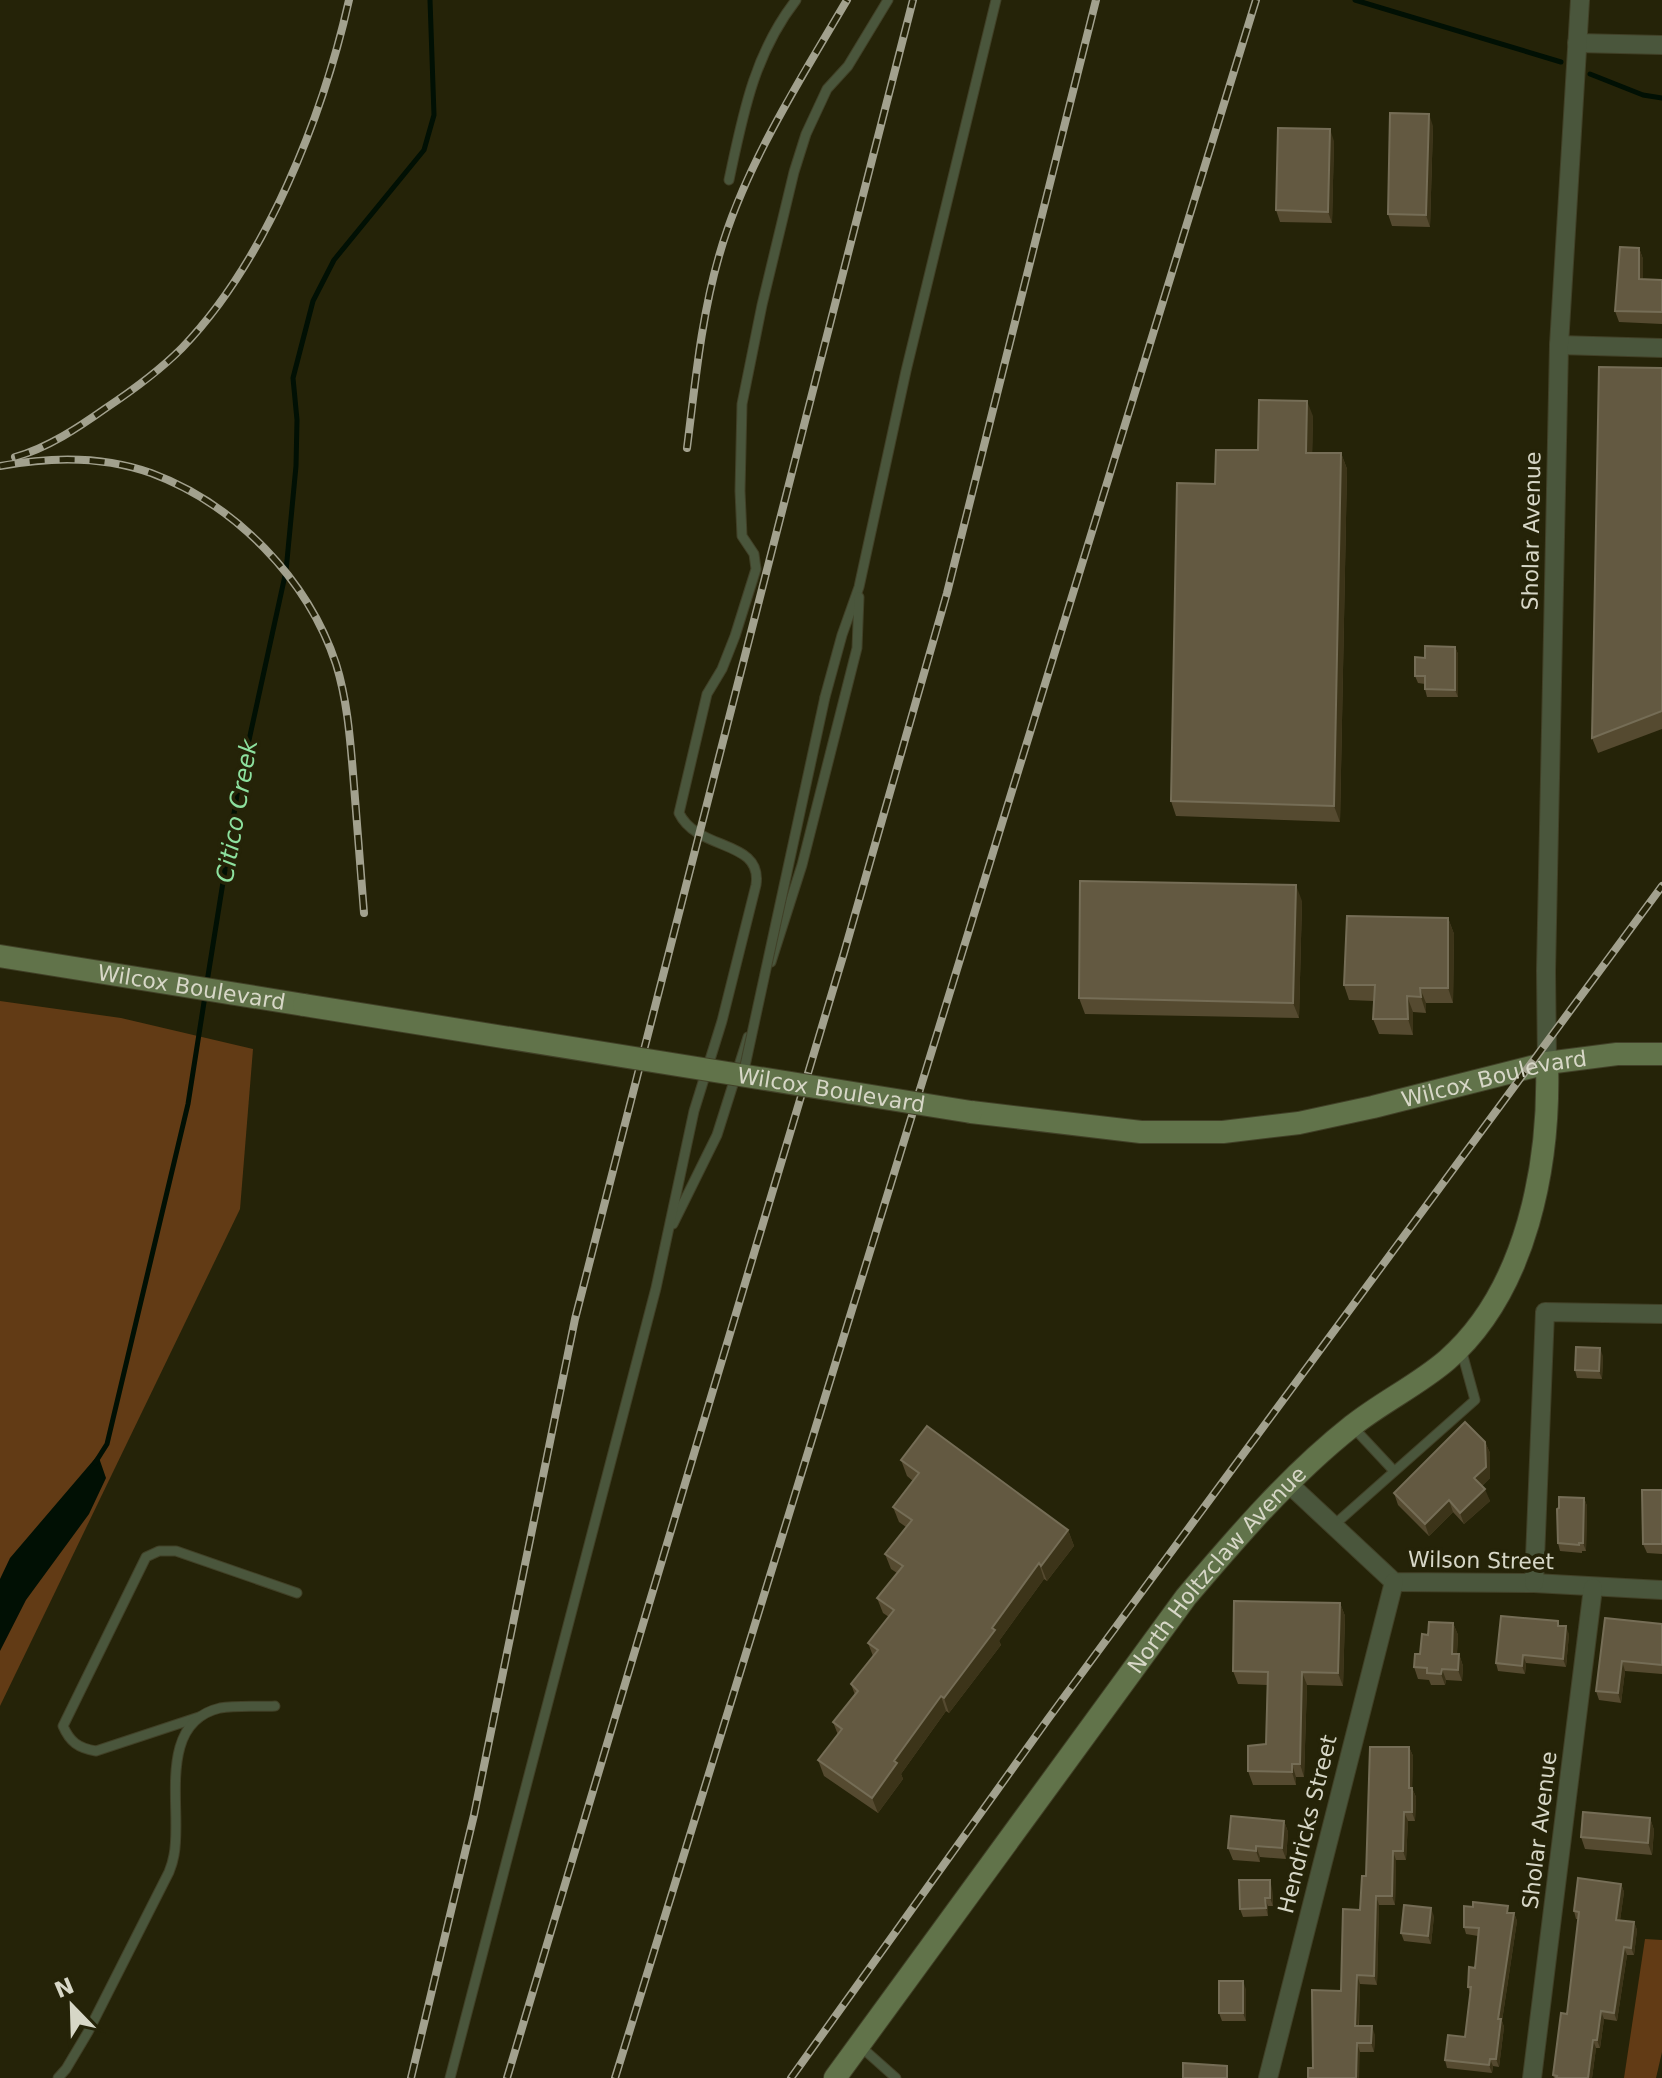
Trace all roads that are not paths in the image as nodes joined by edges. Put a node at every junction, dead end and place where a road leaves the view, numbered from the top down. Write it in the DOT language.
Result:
graph roads {
  1 [pos="796,0"];
  2 [pos="888,0"];
  3 [pos="996,0"];
  4 [pos="1580,0"];
  5 [pos="1577,43"];
  6 [pos="1662,45"];
  7 [pos="729,180"];
  8 [pos="1559,345"];
  9 [pos="1662,348"];
  10 [pos="859,587"];
  11 [pos="0,956"];
  12 [pos="1662,1054"];
  13 [pos="1547,1063"];
  14 [pos="743,1075"];
  15 [pos="667,1238"];
  16 [pos="1662,1314"];
  17 [pos="1461,1346"];
  18 [pos="1352,1426"];
  19 [pos="1394,1471"];
  20 [pos="1289,1484"];
  21 [pos="1334,1525"];
  22 [pos="1394,1582"];
  23 [pos="1534,1583"];
  24 [pos="1593,1588"];
  25 [pos="1662,1590"];
  26 [pos="297,1593"];
  27 [pos="275,1706"];
  28 [pos="199,1717"];
  29 [pos="858,2044"];
  30 [pos="58,2078"];
  31 [pos="450,2078"];
  32 [pos="835,2078"];
  33 [pos="896,2078"];
  34 [pos="1268,2078"];
  35 [pos="1532,2078"];
  1 -- 7 [label="lane"];
  2 -- 15 [label="lane"];
  3 -- 10 [label="lane"];
  4 -- 5 [label="street, Sholar Avenue"];
  5 -- 6 [label="street"];
  5 -- 8 [label="street, Sholar Avenue"];
  8 -- 9 [label="street"];
  8 -- 13 [label="street, Sholar Avenue"];
  10 -- 14 [label="lane, bridge"];
  10 -- 15 [label="lane"];
  11 -- 14 [label="main road, Wilcox Boulevard, bridge"];
  12 -- 13 [label="main road, Wilcox Boulevard"];
  13 -- 14 [label="main road, Wilcox Boulevard, bridge"];
  13 -- 17 [label="main road, North Holtzclaw Avenue"];
  15 -- 31 [label="lane"];
  16 -- 23 [label="street"];
  17 -- 18 [label="main road, North Holtzclaw Avenue"];
  17 -- 19 [label="lane"];
  18 -- 19 [label="lane"];
  18 -- 20 [label="main road, North Holtzclaw Avenue"];
  19 -- 21 [label="lane"];
  20 -- 21 [label="street, Wilson Street"];
  20 -- 29 [label="main road, North Holtzclaw Avenue"];
  21 -- 22 [label="street, Wilson Street"];
  22 -- 23 [label="street, Wilson Street"];
  22 -- 34 [label="street, Hendricks Street"];
  23 -- 24 [label="street, Wilson Street"];
  24 -- 25 [label="street, Wilson Street"];
  24 -- 35 [label="street, Sholar Avenue"];
  26 -- 28 [label="lane"];
  27 -- 28 [label="lane"];
  28 -- 30 [label="lane"];
  29 -- 32 [label="main road, North Holtzclaw Avenue"];
  29 -- 33 [label="lane"];
}
